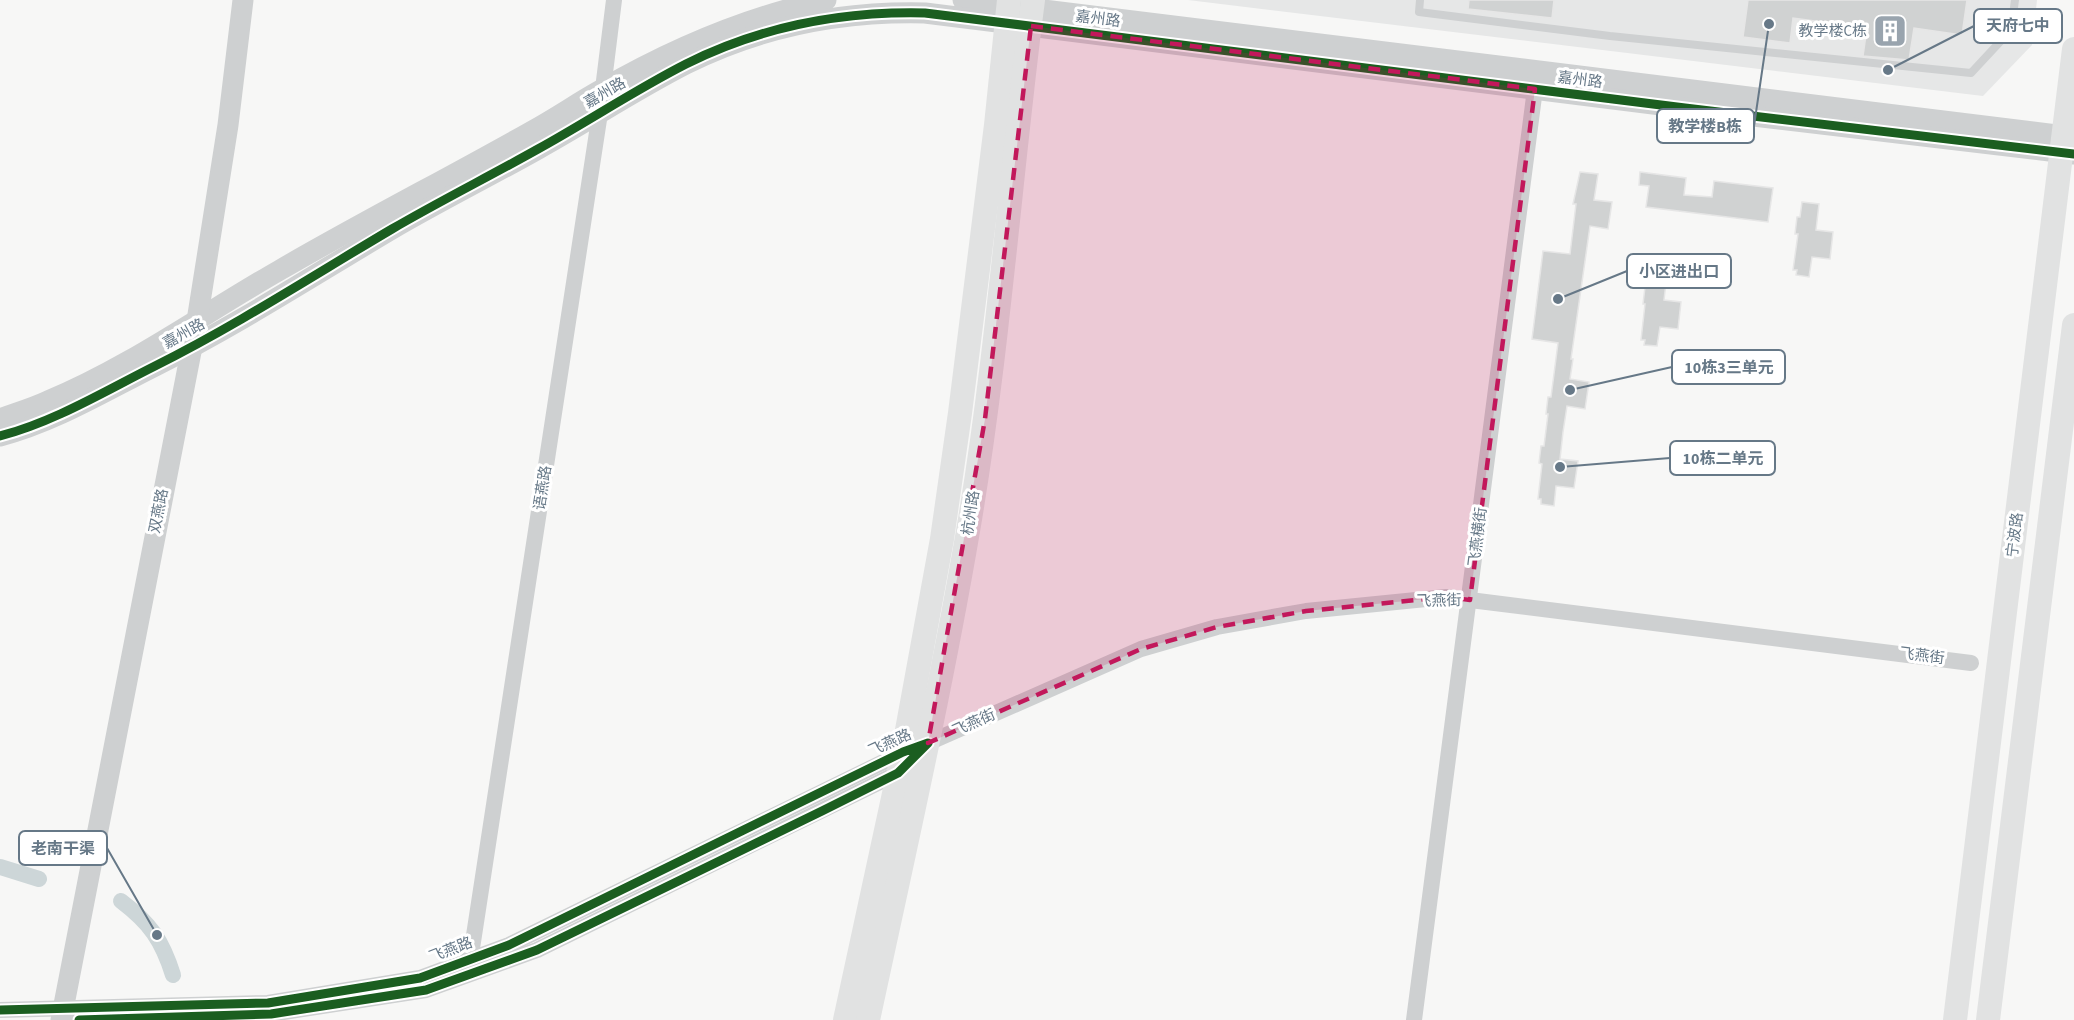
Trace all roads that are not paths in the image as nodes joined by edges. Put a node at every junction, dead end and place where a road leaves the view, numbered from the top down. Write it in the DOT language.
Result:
graph roads {
  1 [pos="243,0"];
  2 [pos="614,0"];
  3 [pos="826,0"];
  4 [pos="963,0"];
  5 [pos="1420,0"];
  6 [pos="2015,0"];
  7 [pos="1020,10"];
  8 [pos="2074,49"];
  9 [pos="603,89"];
  10 [pos="1535,89"];
  11 [pos="600,113"];
  12 [pos="2068,144"];
  13 [pos="196,321"];
  14 [pos="2074,325"];
  15 [pos="191,348"];
  16 [pos="0,419"];
  17 [pos="0,436"];
  18 [pos="1470,600"];
  19 [pos="1971,663"];
  20 [pos="928,743"];
  21 [pos="901,762"];
  22 [pos="469,967"];
  23 [pos="0,1010"];
  24 [pos="68,1016"];
  25 [pos="845,1020"];
  26 [pos="868,1020"];
  27 [pos="1414,1020"];
  28 [pos="1955,1020"];
  29 [pos="1988,1020"];
  1 -- 13 [label="street, 双燕路"];
  2 -- 9 [label="street, 语燕路"];
  3 -- 9 [label="street"];
  4 -- 7 [label="street"];
  5 -- 6 [label="lane"];
  7 -- 10 [label="street, 嘉州路"];
  7 -- 11 [label="street, 嘉州路"];
  7 -- 12 [label="street"];
  7 -- 20 [label="main road, 杭州路"];
  7 -- 21 [label="main road, 杭州路"];
  8 -- 12 [label="main road, 宁波路"];
  9 -- 11 [label="street, 语燕路"];
  9 -- 13 [label="street"];
  10 -- 12 [label="street, 嘉州路"];
  10 -- 18 [label="street, 飞燕横街"];
  11 -- 15 [label="street, 嘉州路"];
  11 -- 22 [label="street, 语燕路"];
  12 -- 28 [label="main road, 宁波路"];
  13 -- 15 [label="street, 双燕路"];
  13 -- 16 [label="street"];
  14 -- 29 [label="main road"];
  15 -- 17 [label="street, 嘉州路"];
  15 -- 24 [label="street, 双燕路"];
  18 -- 19 [label="street, 飞燕街"];
  18 -- 20 [label="street, 飞燕街"];
  18 -- 27 [label="street, 飞燕横街"];
  20 -- 21 [label="street, 飞燕路"];
  20 -- 26 [label="main road, 杭州路"];
  21 -- 22 [label="street, 飞燕路"];
  21 -- 25 [label="main road, 杭州路"];
  22 -- 24 [label="street, 飞燕路"];
  23 -- 24 [label="street, 飞燕路"];
}
